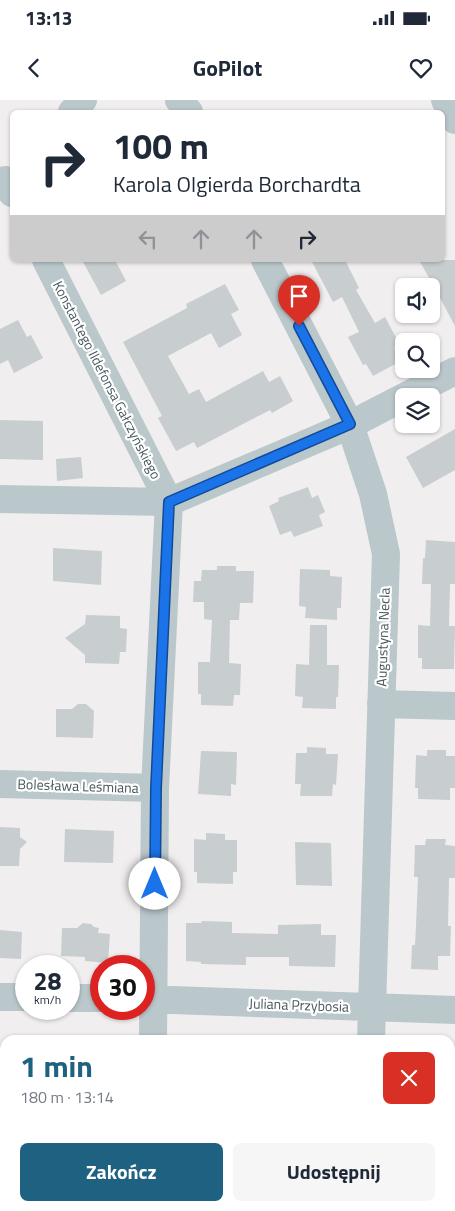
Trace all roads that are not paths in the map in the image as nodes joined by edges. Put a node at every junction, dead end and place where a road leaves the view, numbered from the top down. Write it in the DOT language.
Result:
graph roads {
  1 [pos="83,100"];
  2 [pos="179,100"];
  3 [pos="445,100"];
  4 [pos="74,110"];
  5 [pos="187,110"];
  6 [pos="455,120"];
  7 [pos="47,262"];
  8 [pos="266,262"];
  9 [pos="455,371"];
  10 [pos="422,388"];
  11 [pos="395,402"];
  12 [pos="350,424"];
  13 [pos="0,500"];
  14 [pos="169,502"];
  15 [pos="381,704"];
  16 [pos="455,706"];
  17 [pos="0,784"];
  18 [pos="156,788"];
  19 [pos="150,955"];
  20 [pos="0,997"];
  21 [pos="15,997"];
  22 [pos="155,999"];
  23 [pos="372,1007"];
  24 [pos="455,1010"];
  25 [pos="151,1020"];
  26 [pos="153,1035"];
  27 [pos="371,1035"];
  1 -- 4 [label="street"];
  2 -- 5 [label="street"];
  3 -- 6 [label="street"];
  7 -- 14 [label="street, Konstantego Ildefonsa Gałczyńskiego"];
  8 -- 12 [label="street, Augustyna Necla"];
  9 -- 10 [label="street"];
  11 -- 12 [label="street"];
  12 -- 14 [label="street"];
  12 -- 15 [label="street, Augustyna Necla"];
  13 -- 14 [label="street"];
  14 -- 18 [label="street, Konstantego Ildefonsa Gałczyńskiego"];
  15 -- 16 [label="street"];
  15 -- 23 [label="street, Augustyna Necla"];
  17 -- 18 [label="street, Bolesława Leśmiana"];
  18 -- 19 [label="street, Konstantego Ildefonsa Gałczyńskiego"];
  20 -- 21 [label="street"];
  22 -- 23 [label="street, Juliana Przybosia"];
  23 -- 24 [label="street, Juliana Przybosia"];
  23 -- 27 [label="street, Augustyna Necla"];
  25 -- 26 [label="street, Konstantego Ildefonsa Gałczyńskiego"];
}
